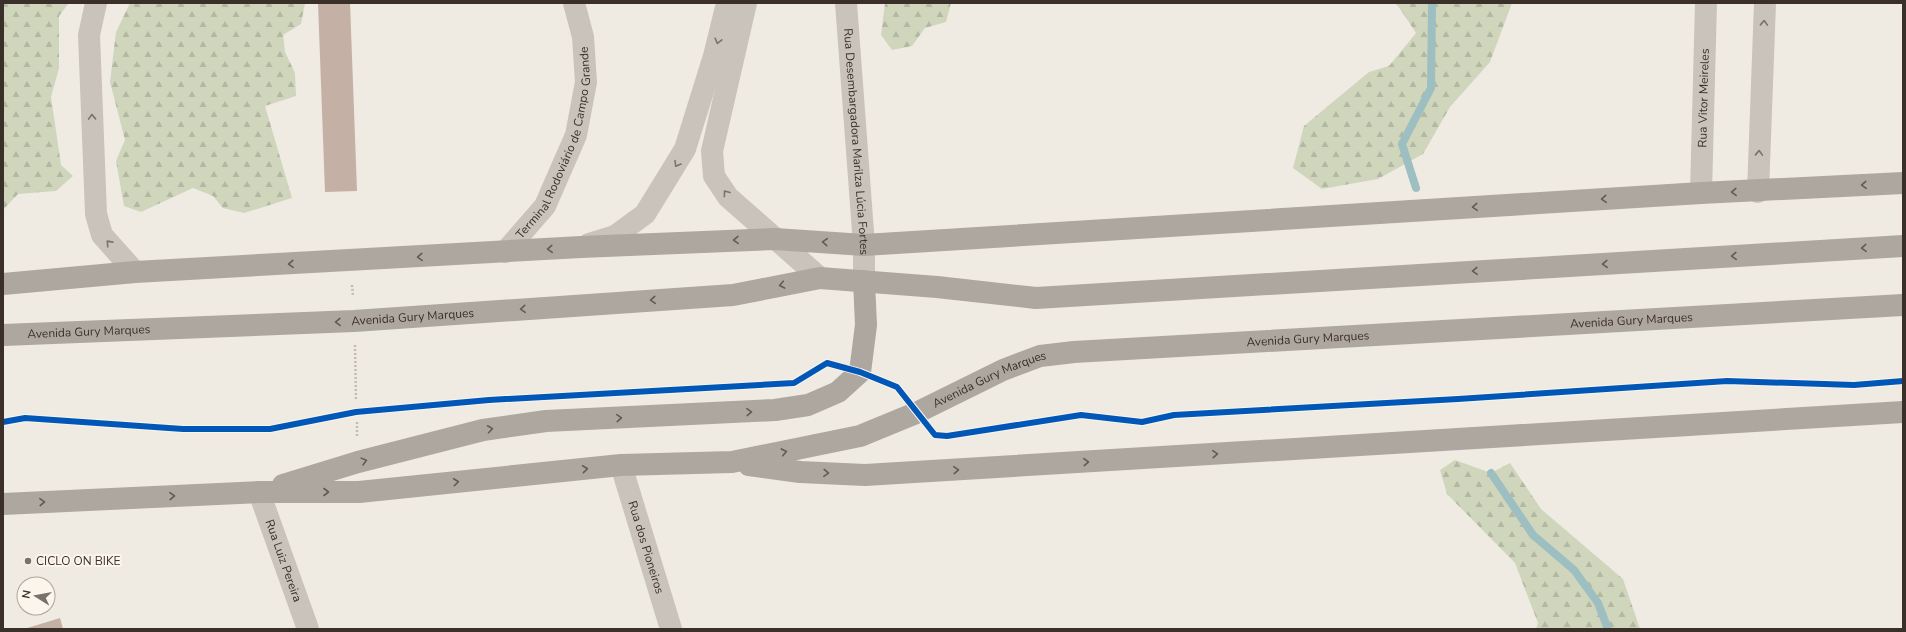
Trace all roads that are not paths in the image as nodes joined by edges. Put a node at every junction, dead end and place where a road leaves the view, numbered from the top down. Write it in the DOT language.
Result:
graph roads {
  1 [pos="96,3"];
  2 [pos="574,3"];
  3 [pos="728,3"];
  4 [pos="746,3"];
  5 [pos="846,3"];
  6 [pos="1706,3"];
  7 [pos="1765,3"];
  8 [pos="1903,183"];
  9 [pos="1758,192"];
  10 [pos="1701,193"];
  11 [pos="775,238"];
  12 [pos="864,245"];
  13 [pos="1903,246"];
  14 [pos="581,247"];
  15 [pos="505,252"];
  16 [pos="135,272"];
  17 [pos="820,278"];
  18 [pos="864,281"];
  19 [pos="3,284"];
  20 [pos="1903,305"];
  21 [pos="3,335"];
  22 [pos="1903,412"];
  23 [pos="732,462"];
  24 [pos="621,465"];
  25 [pos="259,492"];
  26 [pos="3,504"];
  27 [pos="308,629"];
  28 [pos="671,629"];
  16 -- 1 [label="street, one-way"];
  2 -- 15 [label="street, Terminal Rodoviário de Campo Grande"];
  3 -- 14 [label="street, one-way"];
  11 -- 4 [label="street, one-way"];
  5 -- 12 [label="street, Rua Desembargadora Marilza Lúcia Fortes"];
  6 -- 10 [label="street, Rua Vitor Meireles"];
  9 -- 7 [label="street, one-way"];
  8 -- 9 [label="main road, one-way"];
  9 -- 10 [label="main road, one-way"];
  10 -- 12 [label="main road, one-way"];
  12 -- 11 [label="main road, one-way"];
  11 -- 14 [label="main road, one-way"];
  11 -- 17 [label="street"];
  12 -- 18 [label="street, Rua Desembargadora Marilza Lúcia Fortes"];
  13 -- 18 [label="main road, Avenida Gury Marques, one-way"];
  14 -- 15 [label="main road, one-way"];
  15 -- 16 [label="main road, one-way"];
  16 -- 19 [label="main road"];
  17 -- 18 [label="main road, Avenida Gury Marques"];
  17 -- 21 [label="main road, Avenida Gury Marques, one-way"];
  25 -- 18 [label="main road, one-way"];
  23 -- 20 [label="main road, Avenida Gury Marques, one-way"];
  23 -- 22 [label="main road, Avenida Gury Marques, one-way"];
  23 -- 24 [label="main road, Avenida Gury Marques"];
  25 -- 24 [label="main road, Avenida Gury Marques, one-way"];
  24 -- 28 [label="street, Rua dos Pioneiros"];
  26 -- 25 [label="main road, Avenida Gury Marques, one-way"];
  25 -- 27 [label="street, Rua Luiz Pereira"];
}
